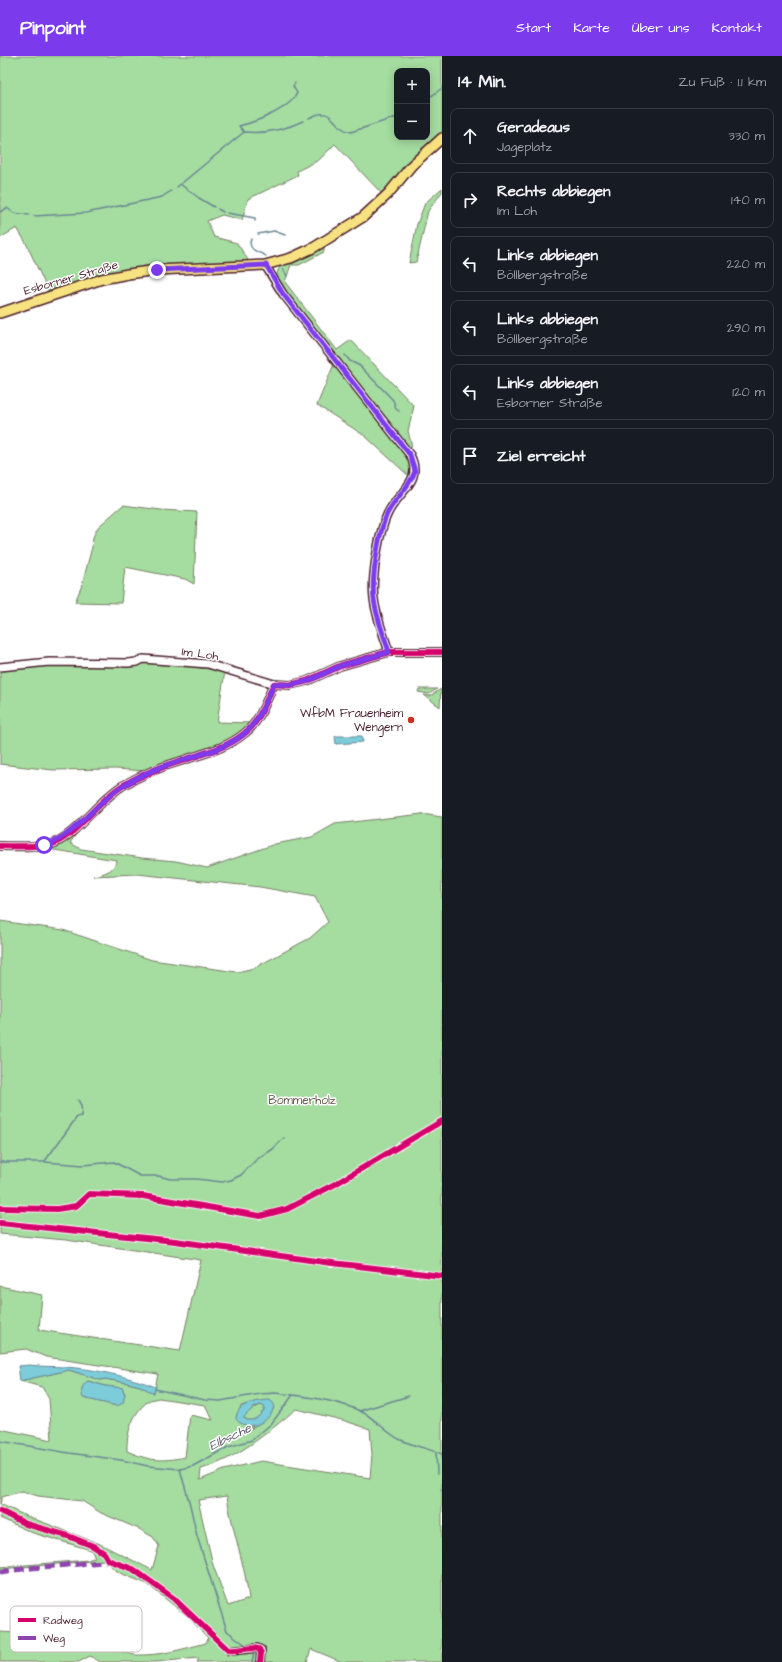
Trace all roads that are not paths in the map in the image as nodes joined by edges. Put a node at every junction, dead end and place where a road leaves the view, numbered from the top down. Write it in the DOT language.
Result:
graph roads {
  1 [pos="442,138"];
  2 [pos="266,265"];
  3 [pos="0,313"];
  4 [pos="389,652"];
  5 [pos="442,652"];
  6 [pos="0,667"];
  7 [pos="274,684"];
  8 [pos="0,846"];
  9 [pos="230,1651"];
  10 [pos="260,1662"];
  1 -- 2 [label="main road, Esborner Straße"];
  2 -- 3 [label="main road, Esborner Straße"];
  2 -- 4 [label="street"];
  4 -- 5 [label="street, Im Loh"];
  4 -- 7 [label="street, Im Loh"];
  6 -- 7 [label="street, Im Loh"];
  7 -- 8 [label="street"];
  9 -- 10 [label="street"];
}
